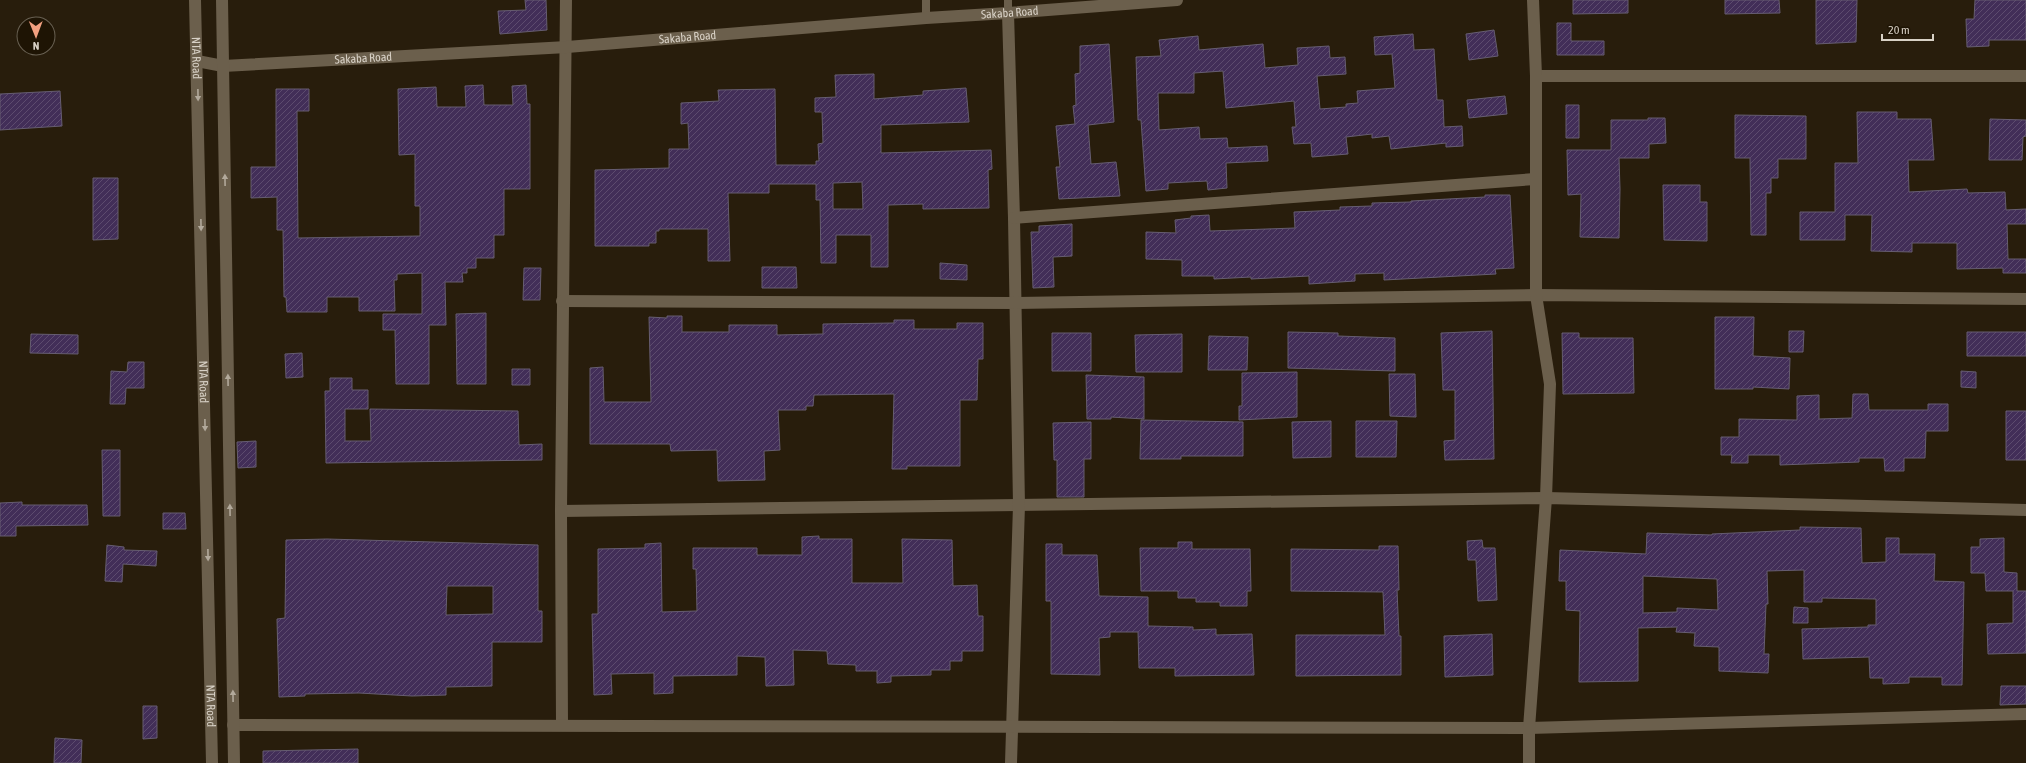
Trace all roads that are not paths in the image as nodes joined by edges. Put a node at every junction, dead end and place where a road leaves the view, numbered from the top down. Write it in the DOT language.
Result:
graph roads {
  1 [pos="195,0"];
  2 [pos="222,0"];
  3 [pos="566,0"];
  4 [pos="926,0"];
  5 [pos="1008,0"];
  6 [pos="1177,0"];
  7 [pos="1533,0"];
  8 [pos="1110,3"];
  9 [pos="1008,13"];
  10 [pos="926,18"];
  11 [pos="567,47"];
  12 [pos="197,60"];
  13 [pos="223,66"];
  14 [pos="1536,76"];
  15 [pos="2026,76"];
  16 [pos="1535,179"];
  17 [pos="1014,218"];
  18 [pos="1536,295"];
  19 [pos="2026,299"];
  20 [pos="562,301"];
  21 [pos="1015,303"];
  22 [pos="1546,498"];
  23 [pos="1019,505"];
  24 [pos="2026,510"];
  25 [pos="561,511"];
  26 [pos="2026,714"];
  27 [pos="233,725"];
  28 [pos="562,725"];
  29 [pos="1011,726"];
  30 [pos="1529,728"];
  31 [pos="212,763"];
  32 [pos="234,763"];
  33 [pos="1011,763"];
  34 [pos="1529,763"];
  1 -- 12 [label="street, NTA Road"];
  2 -- 13 [label="street, NTA Road"];
  3 -- 11 [label="street"];
  4 -- 10 [label="lane"];
  5 -- 9 [label="lane"];
  6 -- 8 [label="street, Sakaba Road"];
  7 -- 14 [label="street"];
  8 -- 9 [label="street, Sakaba Road"];
  9 -- 10 [label="street, Sakaba Road"];
  9 -- 17 [label="street"];
  10 -- 11 [label="street, Sakaba Road"];
  11 -- 13 [label="street, Sakaba Road"];
  11 -- 20 [label="street"];
  12 -- 13 [label="street, Sakaba Road"];
  12 -- 31 [label="street, NTA Road, one-way"];
  27 -- 13 [label="street, NTA Road, one-way"];
  14 -- 15 [label="street"];
  14 -- 16 [label="street"];
  16 -- 17 [label="street"];
  16 -- 18 [label="street"];
  17 -- 21 [label="street"];
  18 -- 19 [label="street"];
  18 -- 21 [label="street"];
  18 -- 22 [label="street"];
  20 -- 21 [label="street"];
  20 -- 25 [label="street"];
  21 -- 23 [label="street"];
  22 -- 23 [label="street"];
  22 -- 24 [label="street"];
  22 -- 30 [label="street"];
  23 -- 25 [label="street"];
  23 -- 29 [label="street"];
  25 -- 28 [label="street"];
  26 -- 30 [label="street"];
  27 -- 28 [label="street"];
  27 -- 32 [label="street, NTA Road"];
  28 -- 29 [label="street"];
  29 -- 30 [label="street"];
  29 -- 33 [label="street"];
  30 -- 34 [label="street"];
}
